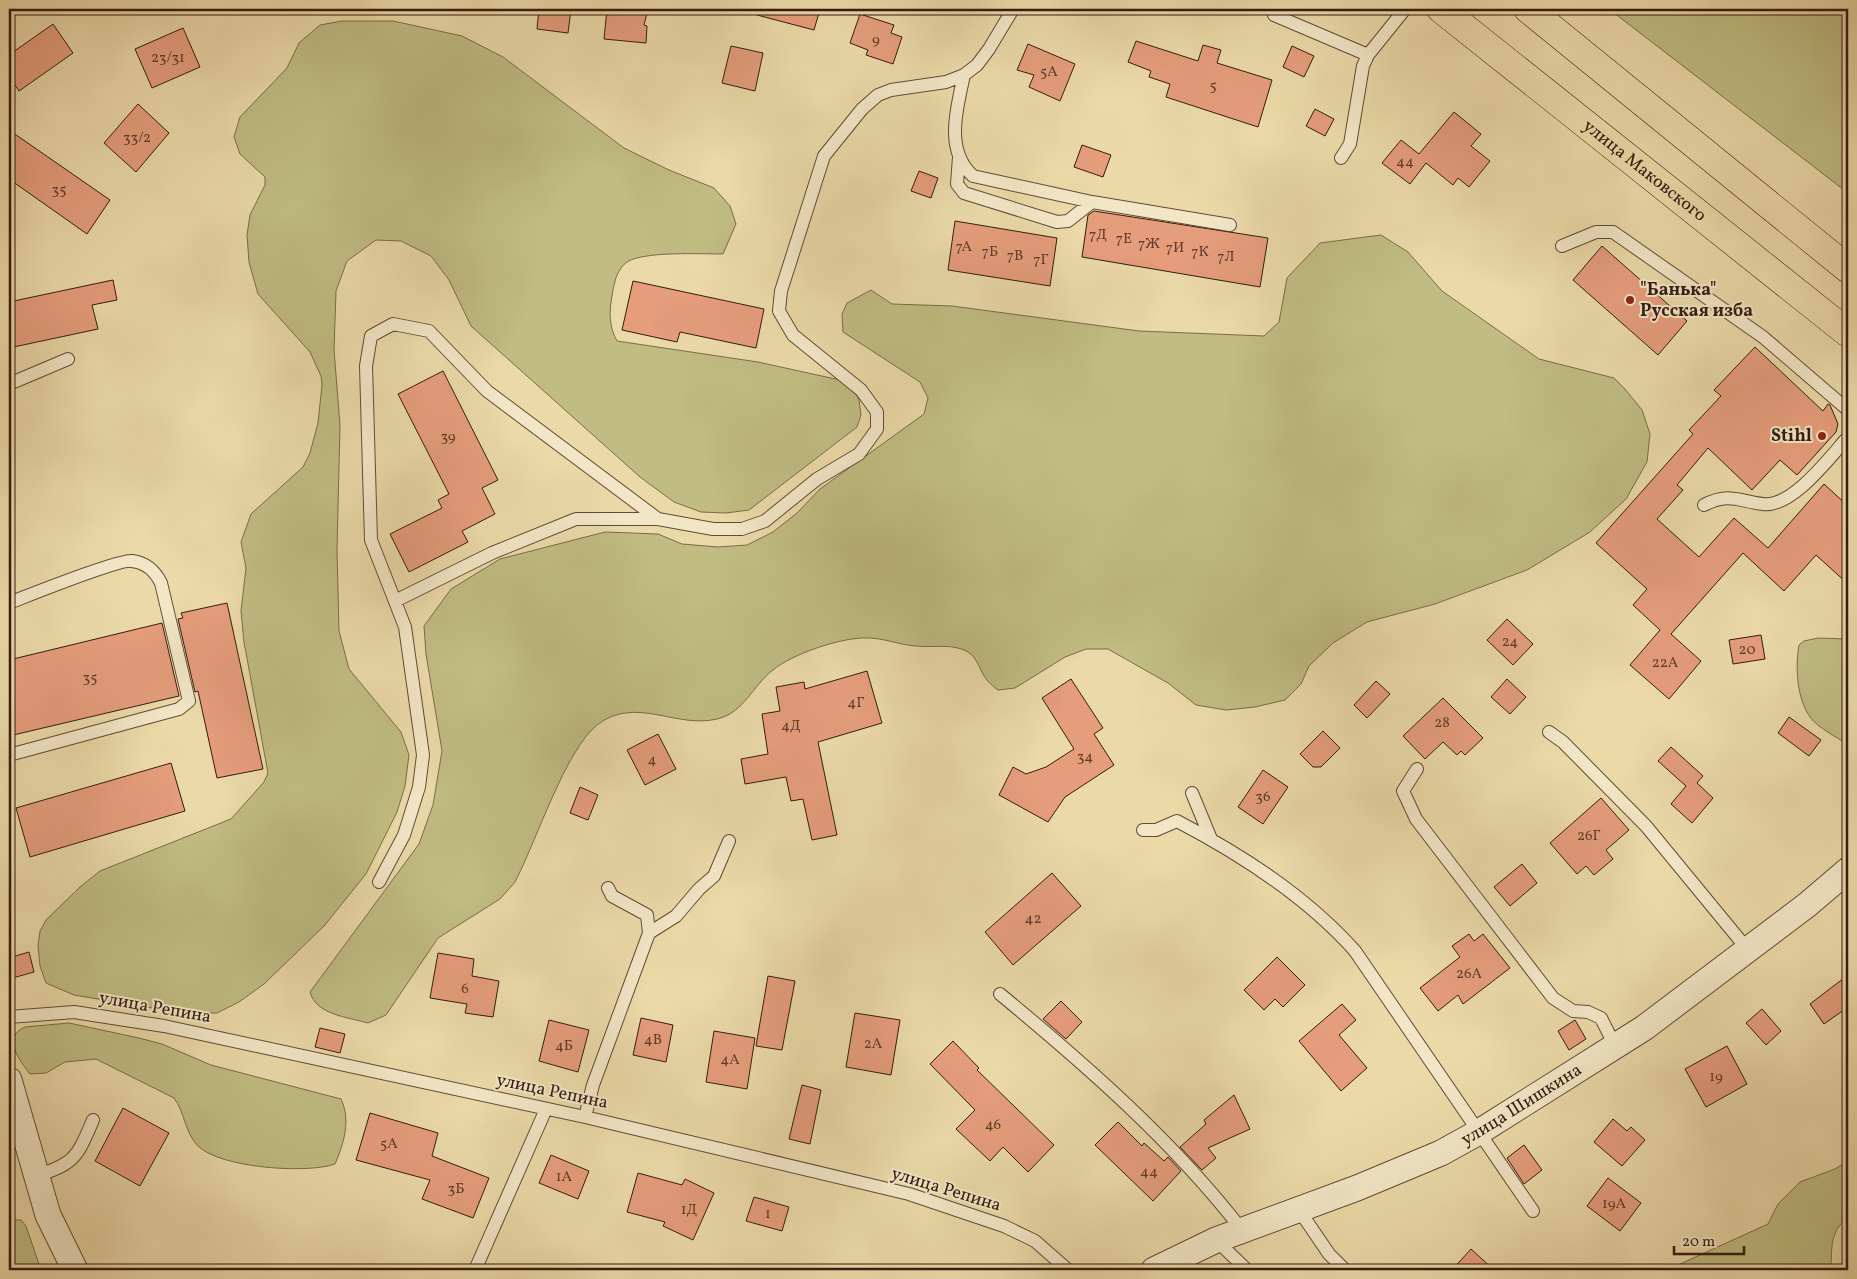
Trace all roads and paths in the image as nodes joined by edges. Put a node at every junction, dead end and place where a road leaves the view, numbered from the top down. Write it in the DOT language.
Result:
graph roads {
  1 [pos="1012,9"];
  2 [pos="1405,9"];
  3 [pos="1441,9"];
  4 [pos="1528,9"];
  5 [pos="1274,15"];
  6 [pos="1368,55"];
  7 [pos="964,75"];
  8 [pos="959,157"];
  9 [pos="1341,158"];
  10 [pos="1092,202"];
  11 [pos="1230,225"];
  12 [pos="1562,246"];
  13 [pos="1848,269"];
  14 [pos="1848,333"];
  15 [pos="68,359"];
  16 [pos="9,384"];
  17 [pos="1848,410"];
  18 [pos="1848,437"];
  19 [pos="1704,504"];
  20 [pos="658,519"];
  21 [pos="395,602"];
  22 [pos="9,603"];
  23 [pos="1549,732"];
  24 [pos="9,755"];
  25 [pos="1417,769"];
  26 [pos="1192,793"];
  27 [pos="1143,830"];
  28 [pos="1212,839"];
  29 [pos="729,841"];
  30 [pos="1848,870"];
  31 [pos="379,882"];
  32 [pos="608,888"];
  33 [pos="650,933"];
  34 [pos="1748,950"];
  35 [pos="1000,994"];
  36 [pos="9,1017"];
  37 [pos="1615,1046"];
  38 [pos="9,1080"];
  39 [pos="546,1109"];
  40 [pos="585,1117"];
  41 [pos="93,1120"];
  42 [pos="1479,1132"];
  43 [pos="36,1176"];
  44 [pos="1299,1210"];
  45 [pos="1533,1211"];
  46 [pos="1242,1230"];
  47 [pos="1216,1240"];
  48 [pos="75,1270"];
  49 [pos="475,1270"];
  50 [pos="1068,1270"];
  51 [pos="1154,1270"];
  52 [pos="1246,1270"];
  53 [pos="1345,1270"];
  1 -- 7 [label="lane"];
  2 -- 6 [label="lane"];
  3 -- 14 [label="highway, улица Маковского"];
  4 -- 13 [label="highway"];
  5 -- 6 [label="lane"];
  6 -- 9 [label="lane"];
  7 -- 8 [label="lane"];
  7 -- 20 [label="lane"];
  8 -- 10 [label="lane"];
  8 -- 10 [label="lane"];
  10 -- 11 [label="lane"];
  12 -- 17 [label="lane"];
  15 -- 16 [label="lane"];
  18 -- 19 [label="lane"];
  20 -- 21 [label="lane"];
  20 -- 21 [label="lane"];
  21 -- 31 [label="lane"];
  22 -- 24 [label="lane"];
  23 -- 34 [label="lane"];
  25 -- 37 [label="lane"];
  26 -- 28 [label="lane"];
  27 -- 28 [label="lane"];
  28 -- 42 [label="lane"];
  29 -- 33 [label="lane"];
  30 -- 34 [label="street, улица Шишкина"];
  32 -- 33 [label="lane"];
  33 -- 40 [label="lane"];
  34 -- 37 [label="street, улица Шишкина"];
  35 -- 46 [label="lane"];
  36 -- 39 [label="lane, улица Репина"];
  37 -- 42 [label="street, улица Шишкина"];
  38 -- 43 [label="street"];
  39 -- 40 [label="lane, улица Репина"];
  39 -- 49 [label="lane"];
  40 -- 50 [label="lane, улица Репина"];
  41 -- 43 [label="lane"];
  42 -- 44 [label="street, улица Шишкина"];
  42 -- 45 [label="lane"];
  43 -- 48 [label="street"];
  44 -- 46 [label="street, улица Шишкина"];
  44 -- 53 [label="lane"];
  46 -- 47 [label="street, улица Шишкина"];
  47 -- 51 [label="street, улица Шишкина"];
  47 -- 52 [label="lane"];
}
